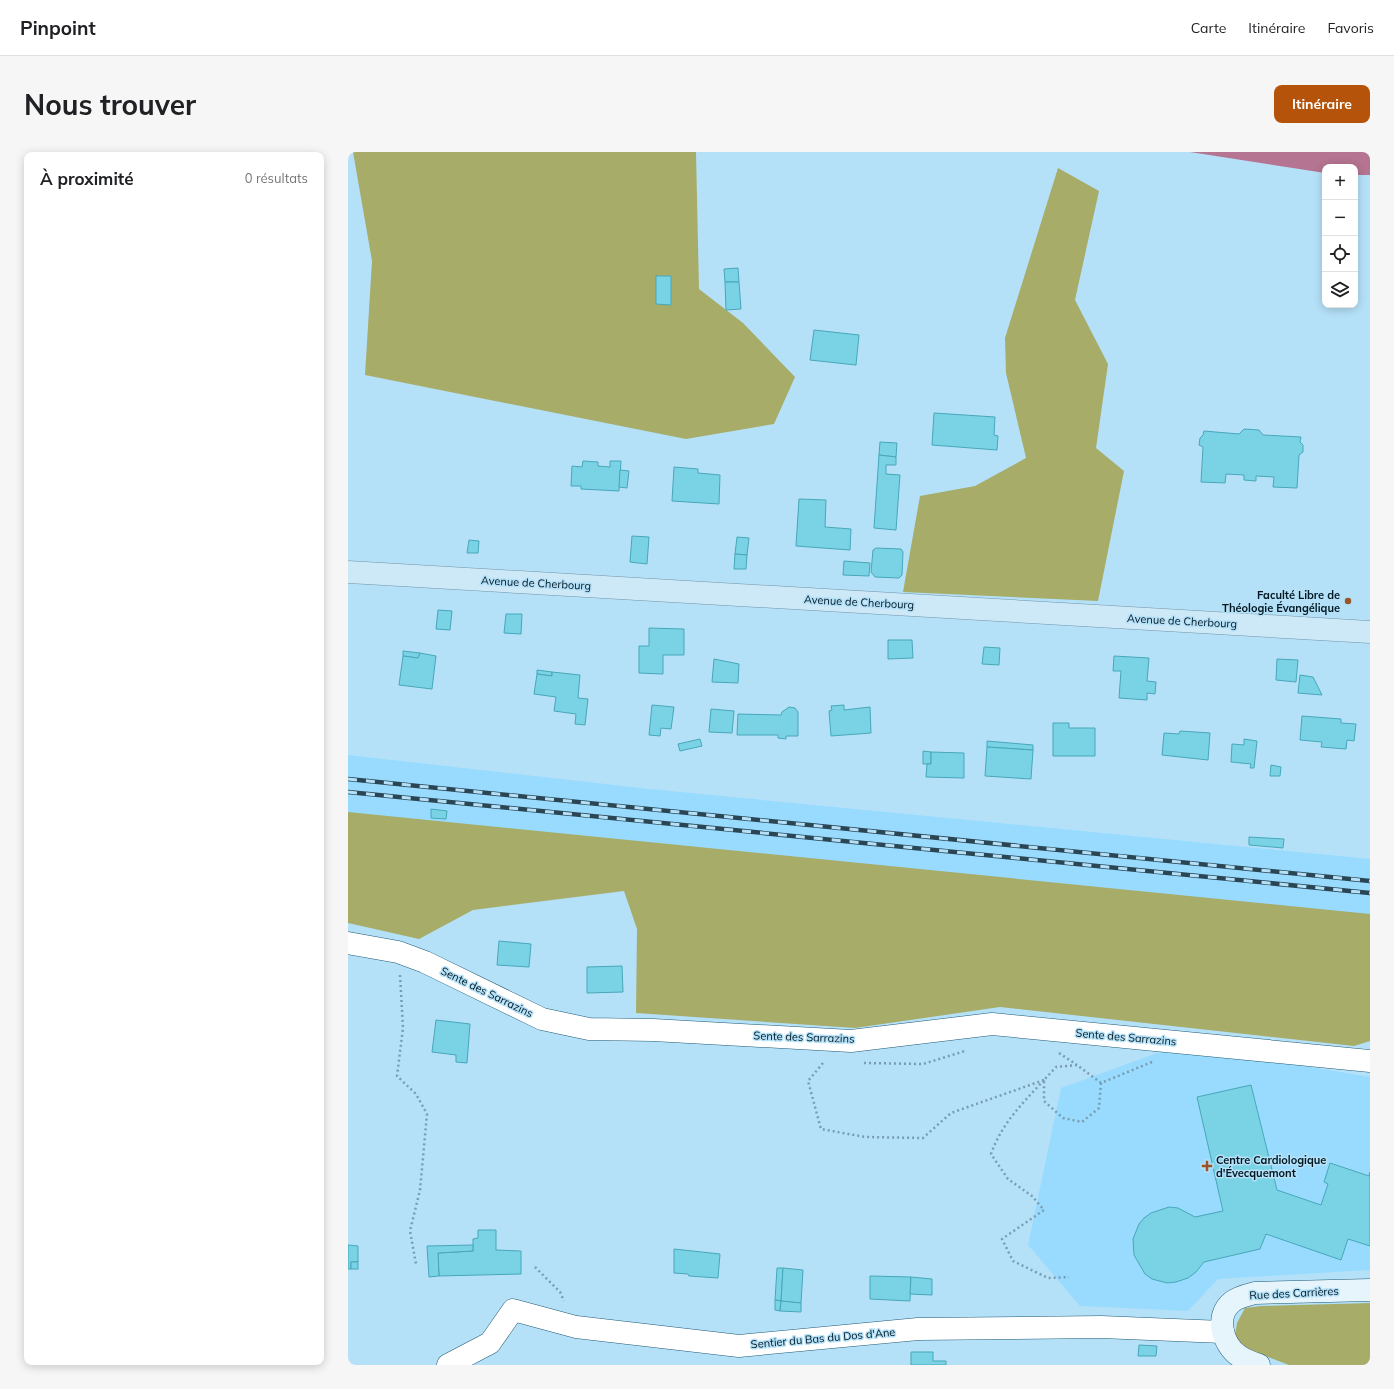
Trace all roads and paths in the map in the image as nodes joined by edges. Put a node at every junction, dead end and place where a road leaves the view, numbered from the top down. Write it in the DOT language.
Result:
graph roads {
  1 [pos="348,572"];
  2 [pos="1370,632"];
  3 [pos="348,942"];
  4 [pos="398,952"];
  5 [pos="967,1050"];
  6 [pos="1055,1051"];
  7 [pos="1370,1061"];
  8 [pos="1153,1062"];
  9 [pos="829,1063"];
  10 [pos="860,1063"];
  11 [pos="1077,1065"];
  12 [pos="1044,1080"];
  13 [pos="1102,1083"];
  14 [pos="416,1264"];
  15 [pos="535,1267"];
  16 [pos="1069,1277"];
  17 [pos="1370,1290"];
  18 [pos="576,1327"];
  19 [pos="1223,1332"];
  20 [pos="448,1365"];
  21 [pos="1259,1365"];
  1 -- 2 [label="main road, Avenue de Cherbourg"];
  3 -- 4 [label="street, Sente des Sarrazins"];
  4 -- 7 [label="street, Sente des Sarrazins"];
  4 -- 14 [label="path"];
  5 -- 10 [label="path"];
  6 -- 11 [label="path"];
  8 -- 13 [label="path"];
  9 -- 12 [label="path"];
  11 -- 12 [label="path"];
  11 -- 13 [label="path"];
  12 -- 13 [label="path"];
  12 -- 16 [label="path"];
  15 -- 18 [label="path"];
  17 -- 19 [label="street, Rue des Carrières"];
  18 -- 19 [label="street, Sentier du Bas du Dos d'Ane"];
  18 -- 20 [label="street, Sentier du Bas du Dos d'Ane"];
  19 -- 21 [label="street"];
}
